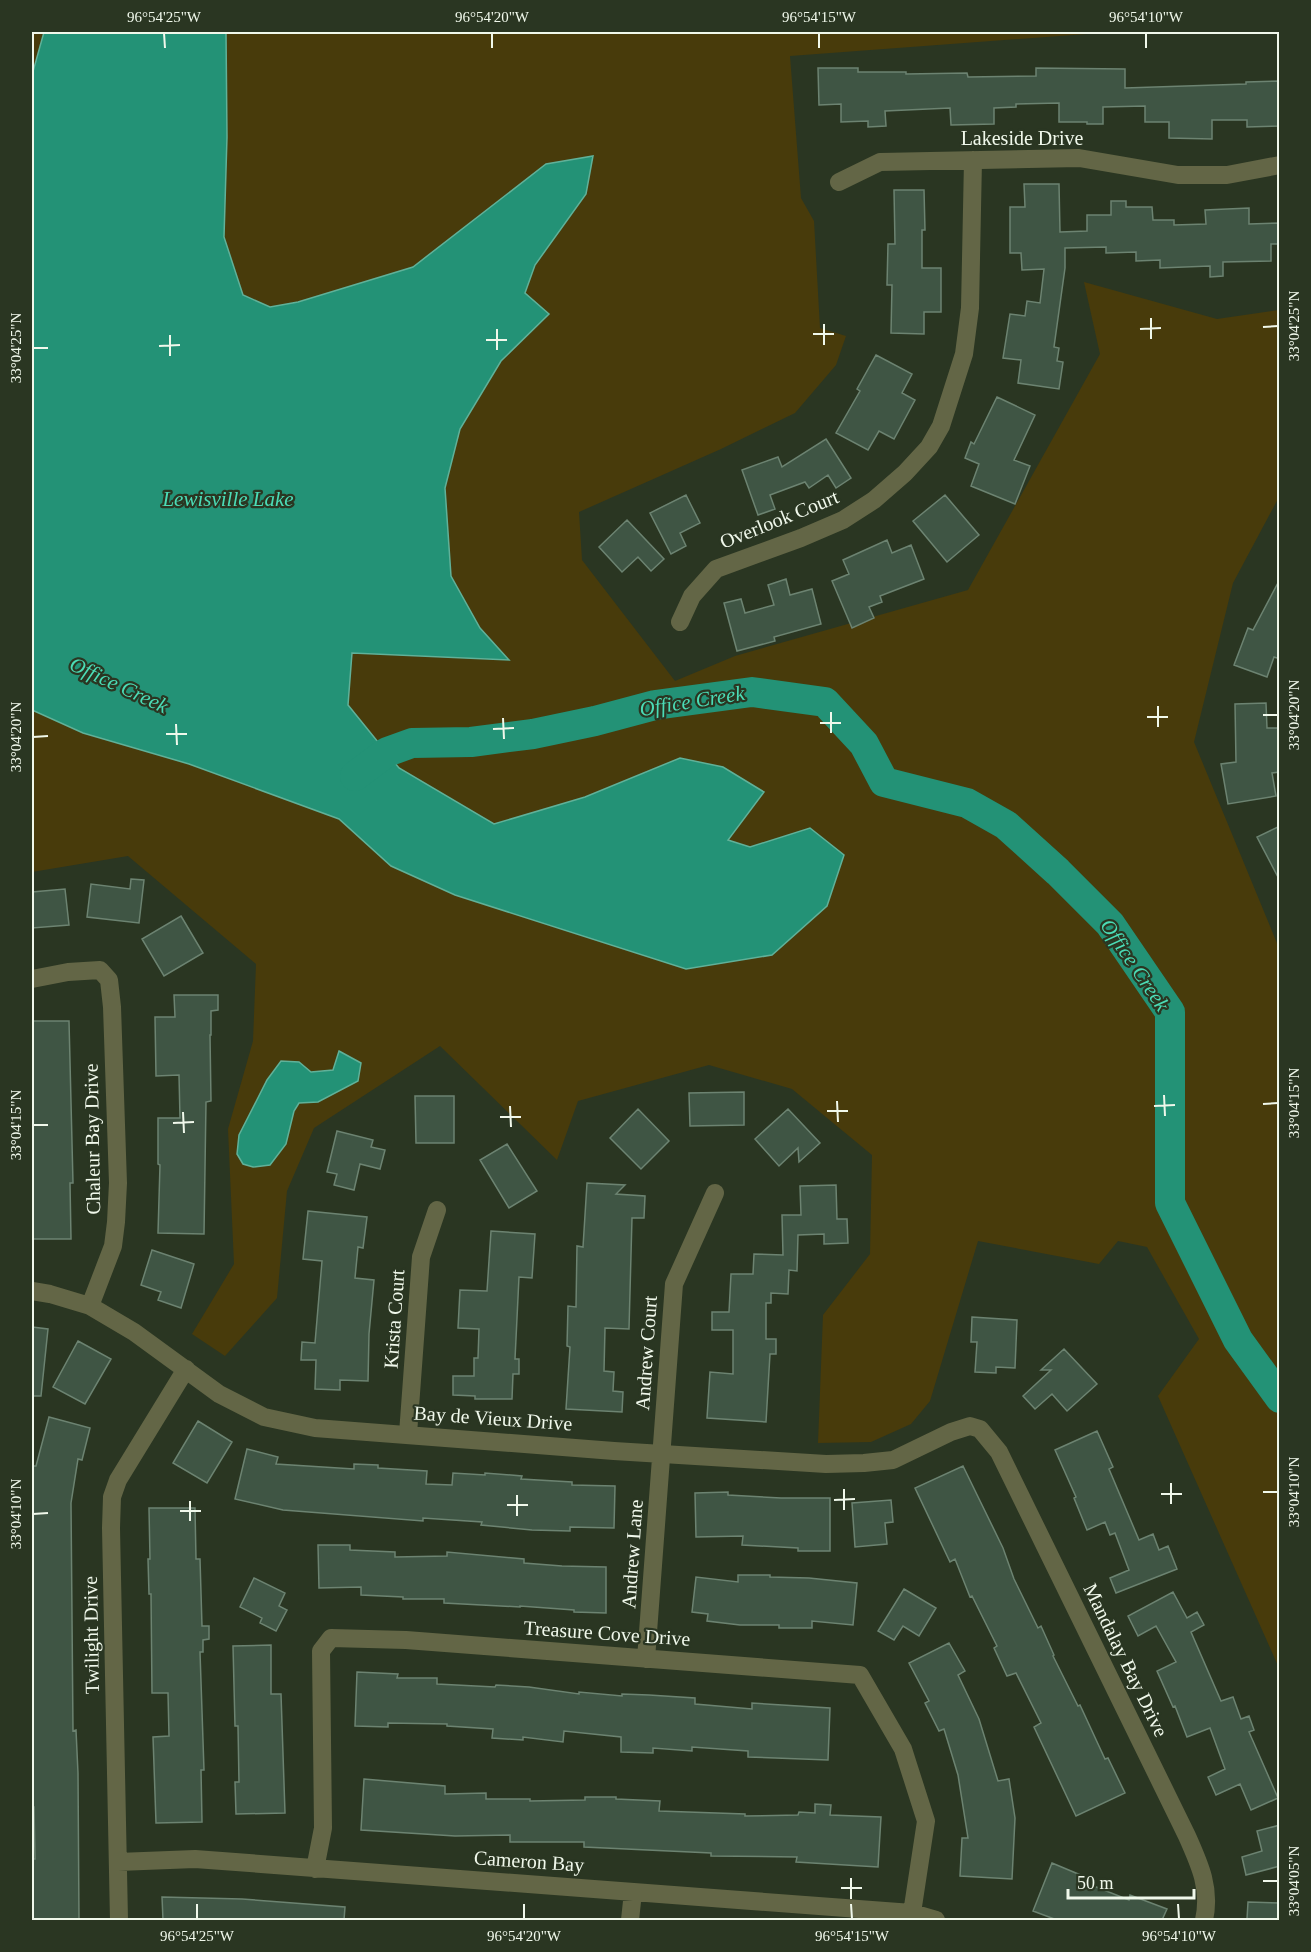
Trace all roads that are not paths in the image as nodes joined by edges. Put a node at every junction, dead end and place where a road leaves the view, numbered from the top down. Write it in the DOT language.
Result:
graph roads {
  1 [pos="972,160"];
  2 [pos="1280,165"];
  3 [pos="839,182"];
  4 [pos="680,622"];
  5 [pos="32,979"];
  6 [pos="715,1193"];
  7 [pos="437,1210"];
  8 [pos="32,1291"];
  9 [pos="90,1306"];
  10 [pos="186,1369"];
  11 [pos="980,1428"];
  12 [pos="408,1434"];
  13 [pos="662,1454"];
  14 [pos="646,1659"];
  15 [pos="118,1862"];
  16 [pos="315,1869"];
  17 [pos="633,1892"];
  18 [pos="912,1913"];
  19 [pos="119,1920"];
  20 [pos="630,1920"];
  21 [pos="936,1920"];
  22 [pos="1204,1920"];
  1 -- 2 [label="street, Lakeside Drive"];
  1 -- 3 [label="street, Lakeside Drive"];
  1 -- 4 [label="street, Overlook Court"];
  5 -- 9 [label="street, Chaleur Bay Drive"];
  6 -- 13 [label="street, Andrew Court"];
  7 -- 12 [label="street, Krista Court"];
  8 -- 9 [label="street, Bay de Vieux Drive"];
  9 -- 10 [label="street, Bay de Vieux Drive"];
  10 -- 12 [label="street, Bay de Vieux Drive"];
  10 -- 15 [label="street, Twilight Drive"];
  11 -- 13 [label="street, Bay de Vieux Drive"];
  11 -- 22 [label="street, Mandalay Bay Drive"];
  12 -- 13 [label="street, Bay de Vieux Drive"];
  13 -- 14 [label="street, Andrew Lane"];
  14 -- 16 [label="street, Treasure Cove Drive"];
  14 -- 18 [label="street, Treasure Cove Drive"];
  15 -- 16 [label="street, Cameron Bay"];
  15 -- 19 [label="street, Twilight Drive"];
  16 -- 17 [label="street, Cameron Bay"];
  17 -- 18 [label="street, Cameron Bay"];
  17 -- 20 [label="street"];
  18 -- 21 [label="street, Cameron Bay"];
}
